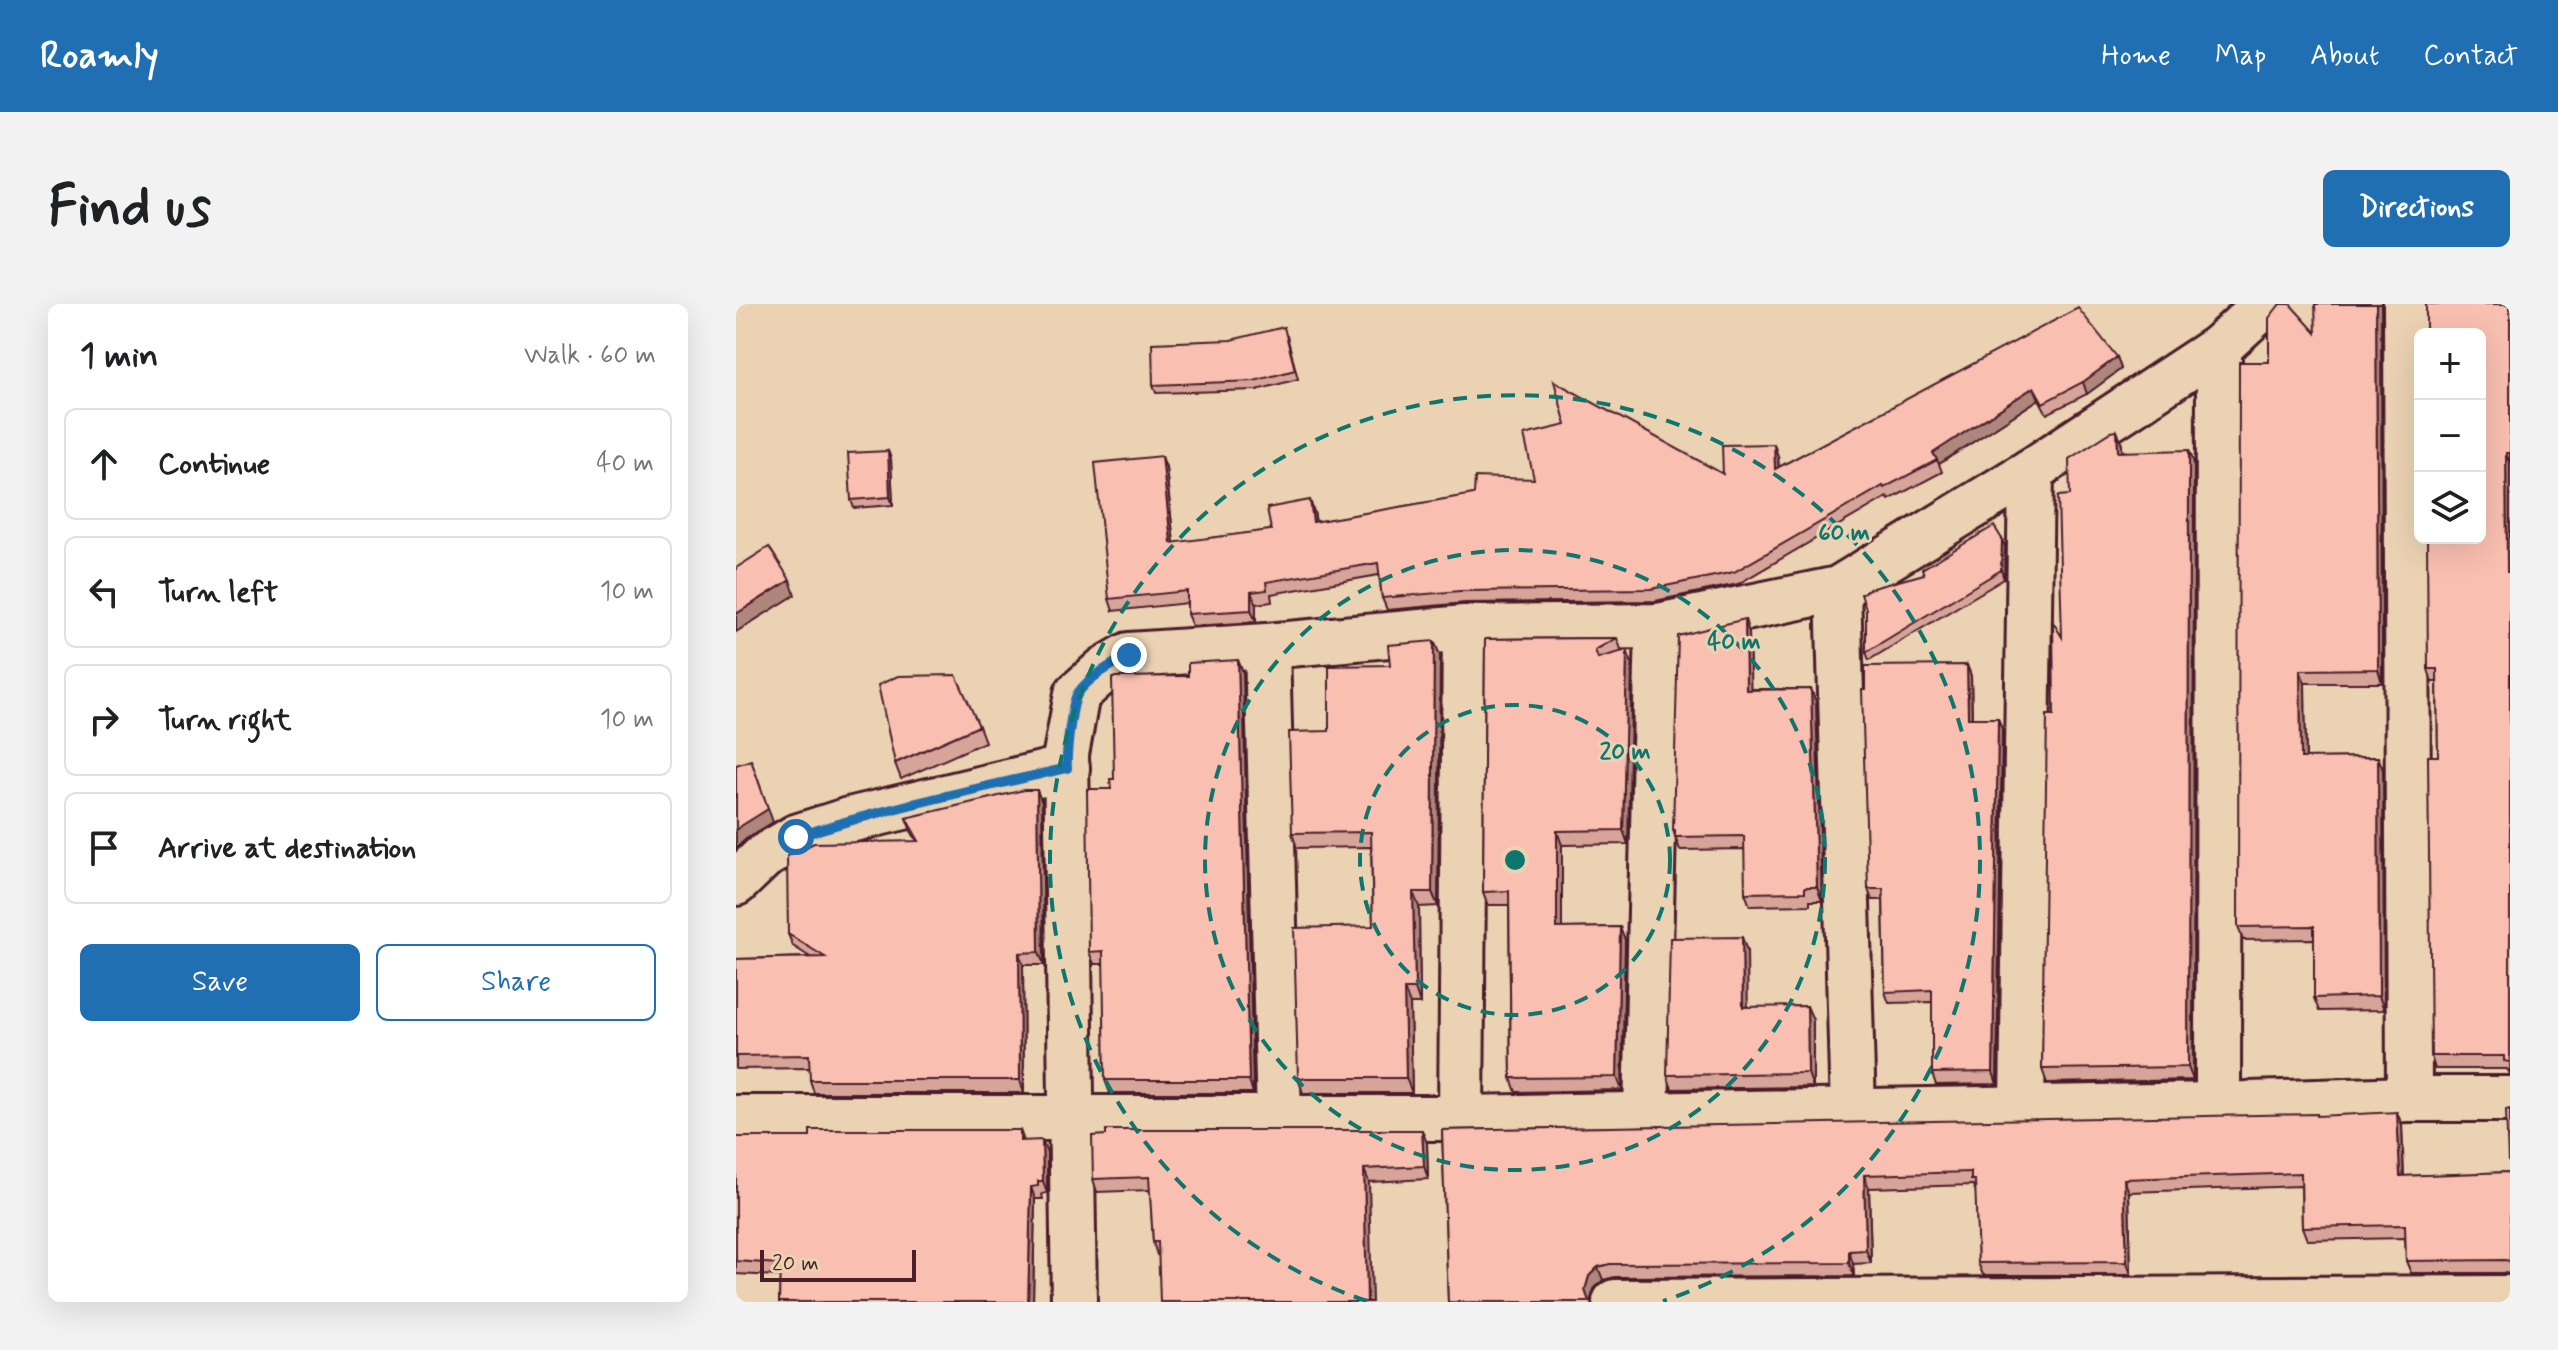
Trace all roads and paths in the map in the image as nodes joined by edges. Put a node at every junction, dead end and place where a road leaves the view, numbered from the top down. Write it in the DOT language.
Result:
graph roads {
  1 [pos="2266,304"];
  2 [pos="2406,304"];
  3 [pos="2219,347"];
  4 [pos="2031,471"];
  5 [pos="1838,589"];
  6 [pos="1658,626"];
  7 [pos="1465,628"];
  8 [pos="1267,646"];
  9 [pos="1067,768"];
  10 [pos="736,883"];
  11 [pos="2409,1099"];
  12 [pos="2510,1099"];
  13 [pos="2218,1105"];
  14 [pos="2022,1106"];
  15 [pos="1853,1112"];
  16 [pos="1646,1114"];
  17 [pos="1072,1117"];
  18 [pos="736,1118"];
  19 [pos="1461,1118"];
  20 [pos="1279,1120"];
  21 [pos="2510,1298"];
  22 [pos="1074,1302"];
  23 [pos="1615,1302"];
  1 -- 3 [label="street"];
  2 -- 11 [label="street"];
  3 -- 4 [label="street"];
  3 -- 13 [label="street"];
  4 -- 5 [label="street"];
  4 -- 14 [label="street"];
  5 -- 6 [label="street"];
  5 -- 15 [label="street"];
  6 -- 7 [label="street"];
  6 -- 16 [label="street"];
  7 -- 8 [label="street"];
  7 -- 19 [label="street"];
  8 -- 9 [label="street"];
  8 -- 20 [label="street"];
  9 -- 10 [label="street"];
  9 -- 17 [label="street"];
  11 -- 12 [label="street"];
  11 -- 13 [label="street"];
  13 -- 14 [label="street"];
  14 -- 15 [label="street"];
  15 -- 16 [label="street"];
  16 -- 19 [label="street"];
  17 -- 18 [label="street"];
  17 -- 20 [label="street"];
  17 -- 22 [label="street"];
  19 -- 20 [label="street"];
  21 -- 23 [label="street"];
}
